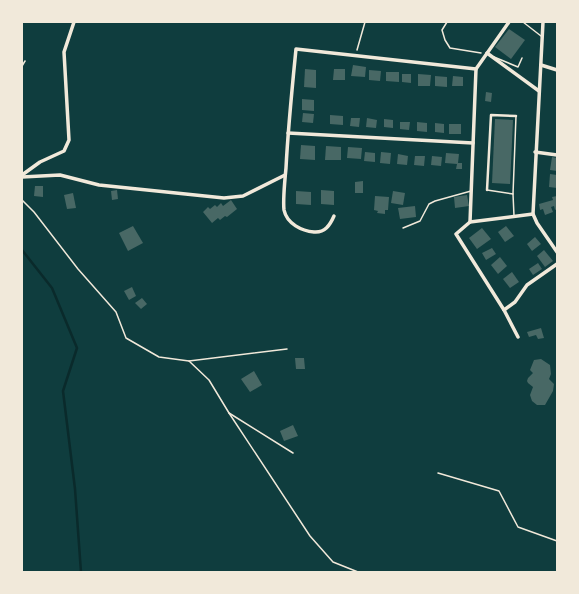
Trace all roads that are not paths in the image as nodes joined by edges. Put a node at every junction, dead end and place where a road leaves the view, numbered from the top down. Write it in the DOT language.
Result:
graph roads {
  1 [pos="74,22"];
  2 [pos="510,22"];
  3 [pos="523,22"];
  4 [pos="543,22"];
  5 [pos="542,37"];
  6 [pos="487,54"];
  7 [pos="522,58"];
  8 [pos="25,61"];
  9 [pos="541,65"];
  10 [pos="22,66"];
  11 [pos="476,69"];
  12 [pos="557,70"];
  13 [pos="539,91"];
  14 [pos="516,116"];
  15 [pos="288,133"];
  16 [pos="473,144"];
  17 [pos="535,152"];
  18 [pos="557,154"];
  19 [pos="285,175"];
  20 [pos="22,176"];
  21 [pos="487,190"];
  22 [pos="471,191"];
  23 [pos="513,194"];
  24 [pos="22,200"];
  25 [pos="533,214"];
  26 [pos="334,216"];
  27 [pos="514,216"];
  28 [pos="470,222"];
  29 [pos="403,228"];
  30 [pos="557,252"];
  31 [pos="557,264"];
  32 [pos="504,310"];
  33 [pos="518,337"];
  34 [pos="287,349"];
  35 [pos="189,361"];
  36 [pos="230,413"];
  37 [pos="292,452"];
  38 [pos="438,473"];
  39 [pos="557,541"];
  40 [pos="358,572"];
  1 -- 20 [label="street"];
  2 -- 6 [label="street"];
  3 -- 5 [label="lane"];
  4 -- 5 [label="street"];
  5 -- 9 [label="street"];
  6 -- 7 [label="lane"];
  6 -- 11 [label="street"];
  6 -- 13 [label="street"];
  8 -- 10 [label="lane"];
  9 -- 12 [label="street"];
  9 -- 13 [label="street"];
  11 -- 15 [label="street"];
  11 -- 16 [label="street"];
  13 -- 17 [label="street"];
  14 -- 21 [label="street"];
  14 -- 23 [label="lane"];
  15 -- 16 [label="street"];
  15 -- 19 [label="street"];
  16 -- 22 [label="street"];
  17 -- 18 [label="street"];
  17 -- 25 [label="street"];
  19 -- 20 [label="street"];
  19 -- 26 [label="street"];
  21 -- 23 [label="lane"];
  22 -- 28 [label="street"];
  22 -- 29 [label="lane"];
  23 -- 27 [label="lane"];
  24 -- 35 [label="lane"];
  25 -- 27 [label="street"];
  25 -- 30 [label="street"];
  27 -- 28 [label="street"];
  28 -- 32 [label="street"];
  31 -- 32 [label="street"];
  32 -- 33 [label="street"];
  34 -- 35 [label="lane"];
  35 -- 36 [label="lane"];
  36 -- 37 [label="lane"];
  36 -- 40 [label="lane"];
  38 -- 39 [label="lane"];
}
